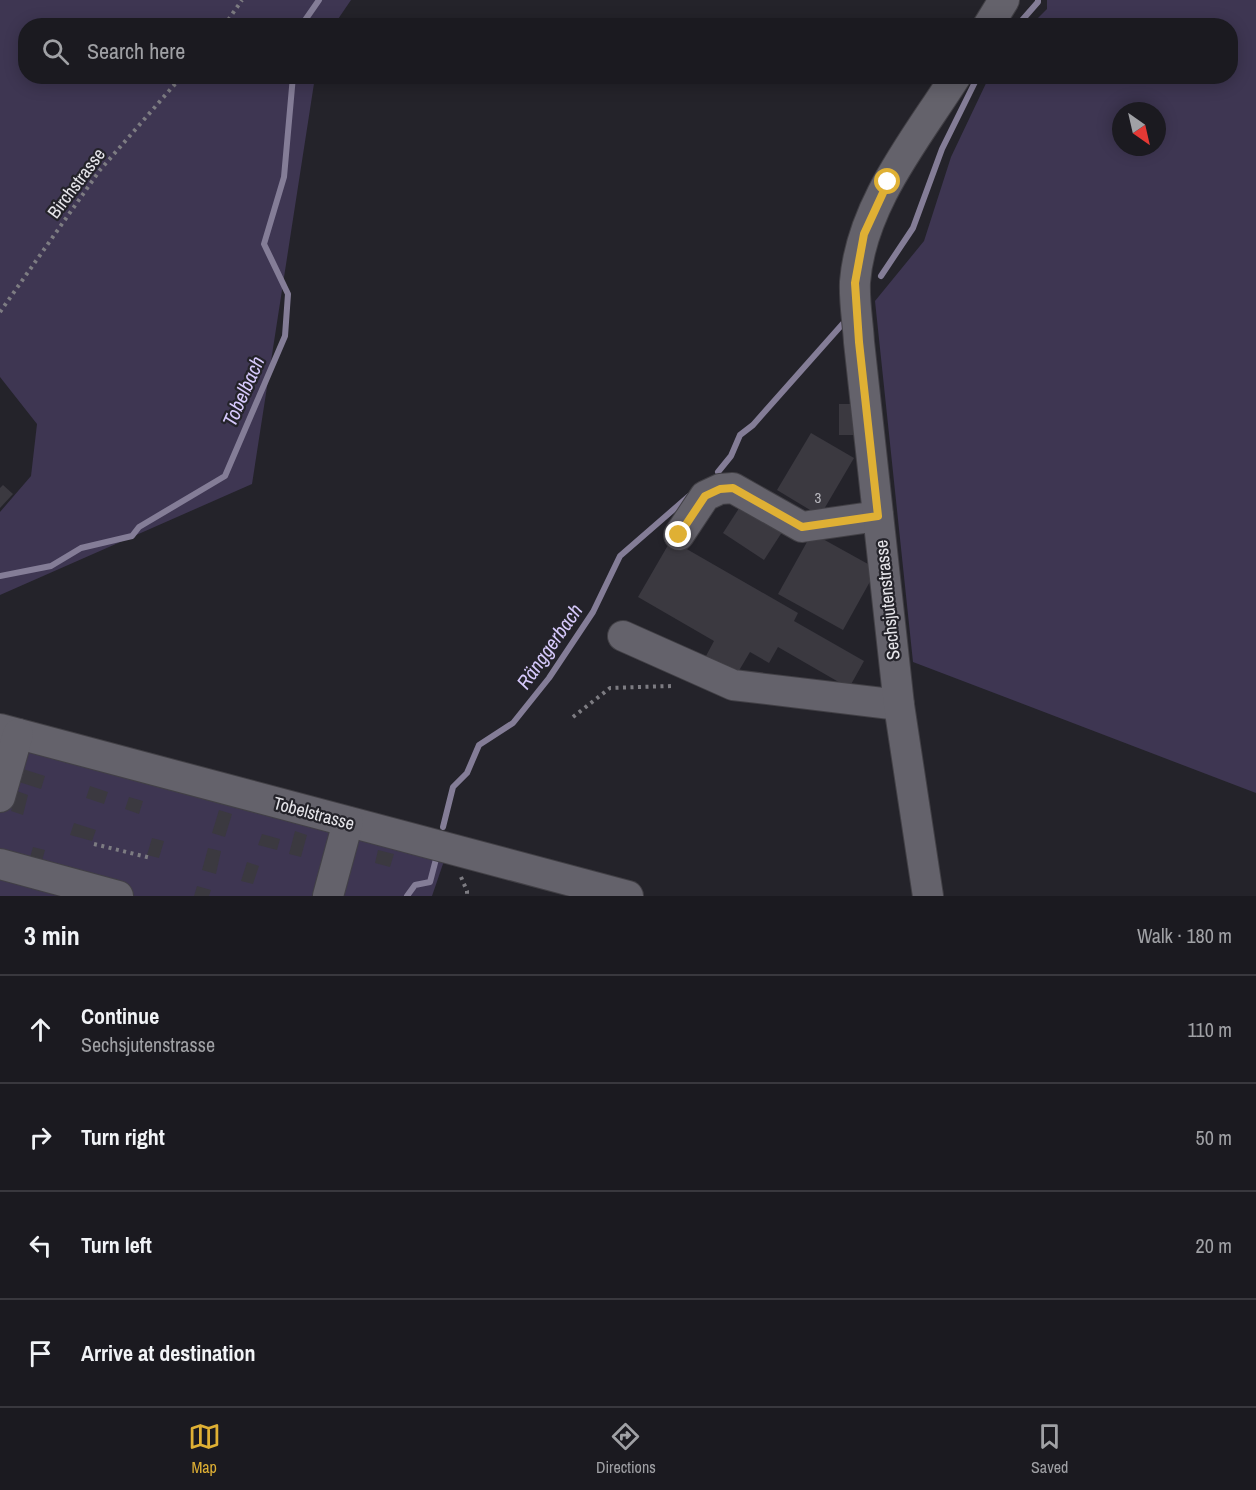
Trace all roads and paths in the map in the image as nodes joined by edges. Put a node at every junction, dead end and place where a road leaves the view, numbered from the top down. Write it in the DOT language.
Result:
graph roads {
  1 [pos="242,0"];
  2 [pos="1004,0"];
  3 [pos="230,18"];
  4 [pos="993,18"];
  5 [pos="175,84"];
  6 [pos="951,84"];
  7 [pos="0,312"];
  8 [pos="878,516"];
  9 [pos="679,535"];
  10 [pos="623,636"];
  11 [pos="677,686"];
  12 [pos="899,705"];
  13 [pos="573,717"];
  14 [pos="9,731"];
  15 [pos="0,797"];
  16 [pos="348,822"];
  17 [pos="94,844"];
  18 [pos="152,858"];
  19 [pos="0,864"];
  20 [pos="118,896"];
  21 [pos="328,896"];
  22 [pos="628,896"];
  23 [pos="928,896"];
  1 -- 3 [label="path"];
  2 -- 4 [label="street"];
  5 -- 7 [label="path, Birchstrasse"];
  6 -- 8 [label="street, Sechsjutenstrasse"];
  8 -- 9 [label="street"];
  8 -- 12 [label="street, Sechsjutenstrasse"];
  10 -- 12 [label="street"];
  11 -- 13 [label="path"];
  12 -- 23 [label="street, Sechsjutenstrasse"];
  14 -- 15 [label="street"];
  14 -- 16 [label="street, Tobelstrasse"];
  16 -- 21 [label="street"];
  16 -- 22 [label="street, Tobelstrasse"];
  17 -- 18 [label="path"];
  19 -- 20 [label="street"];
}
